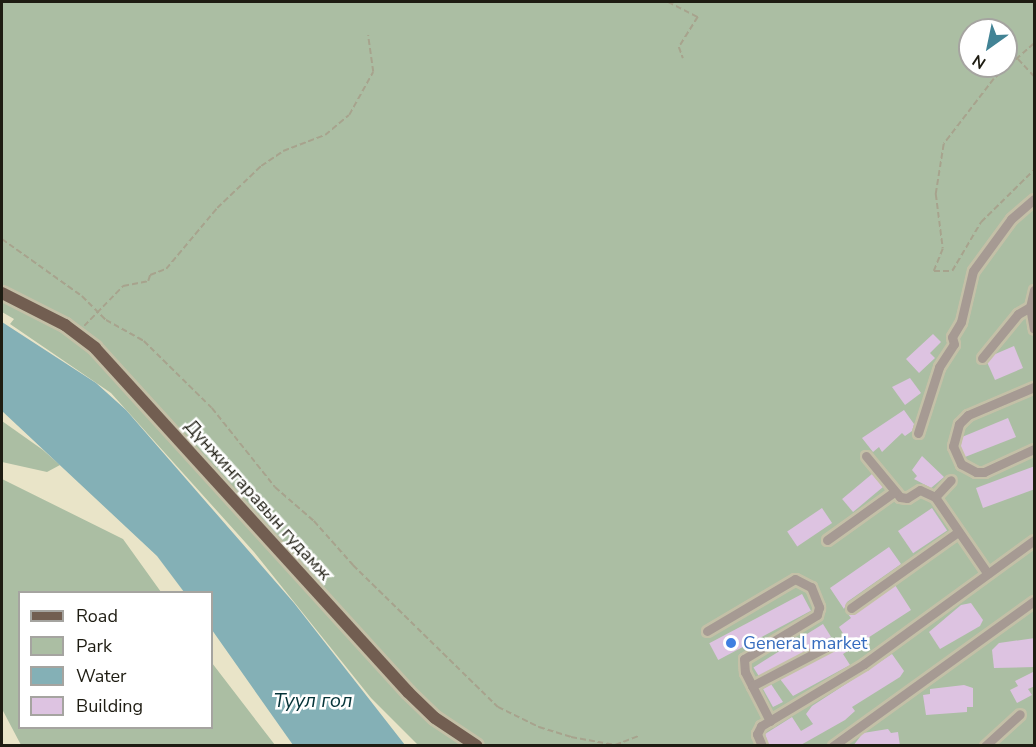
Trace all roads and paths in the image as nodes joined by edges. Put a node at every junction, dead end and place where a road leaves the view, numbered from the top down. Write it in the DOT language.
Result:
graph roads {
  1 [pos="668,2"];
  2 [pos="368,35"];
  3 [pos="1035,44"];
  4 [pos="683,58"];
  5 [pos="1018,59"];
  6 [pos="1035,76"];
  7 [pos="998,78"];
  8 [pos="1035,170"];
  9 [pos="1035,199"];
  10 [pos="2,239"];
  11 [pos="1035,290"];
  12 [pos="2,293"];
  13 [pos="1030,307"];
  14 [pos="98,312"];
  15 [pos="1035,329"];
  16 [pos="77,333"];
  17 [pos="982,358"];
  18 [pos="1035,387"];
  19 [pos="918,433"];
  20 [pos="1035,449"];
  21 [pos="866,456"];
  22 [pos="951,480"];
  23 [pos="894,492"];
  24 [pos="935,497"];
  25 [pos="958,532"];
  26 [pos="827,540"];
  27 [pos="1035,540"];
  28 [pos="988,574"];
  29 [pos="1035,601"];
  30 [pos="851,608"];
  31 [pos="707,631"];
  32 [pos="832,644"];
  33 [pos="752,686"];
  34 [pos="1020,714"];
  35 [pos="770,721"];
  36 [pos="639,736"];
  37 [pos="477,746"];
  38 [pos="762,746"];
  39 [pos="833,746"];
  40 [pos="985,746"];
  1 -- 4 [label="path"];
  2 -- 14 [label="path"];
  3 -- 5 [label="path"];
  5 -- 6 [label="path"];
  7 -- 8 [label="path"];
  9 -- 19 [label="street"];
  10 -- 14 [label="path"];
  11 -- 13 [label="street"];
  12 -- 16 [label="main road, Дүнжингаравын гудамж"];
  13 -- 15 [label="street"];
  13 -- 17 [label="street"];
  14 -- 16 [label="path"];
  14 -- 36 [label="path"];
  16 -- 37 [label="main road, Дүнжингаравын гудамж"];
  18 -- 20 [label="street"];
  21 -- 23 [label="street"];
  22 -- 24 [label="street"];
  23 -- 24 [label="street"];
  23 -- 26 [label="street"];
  24 -- 25 [label="street"];
  25 -- 28 [label="street"];
  25 -- 30 [label="street"];
  27 -- 28 [label="street"];
  28 -- 35 [label="street"];
  29 -- 39 [label="street"];
  31 -- 33 [label="street"];
  32 -- 33 [label="street"];
  33 -- 35 [label="street"];
  34 -- 40 [label="street"];
  35 -- 38 [label="street"];
}
